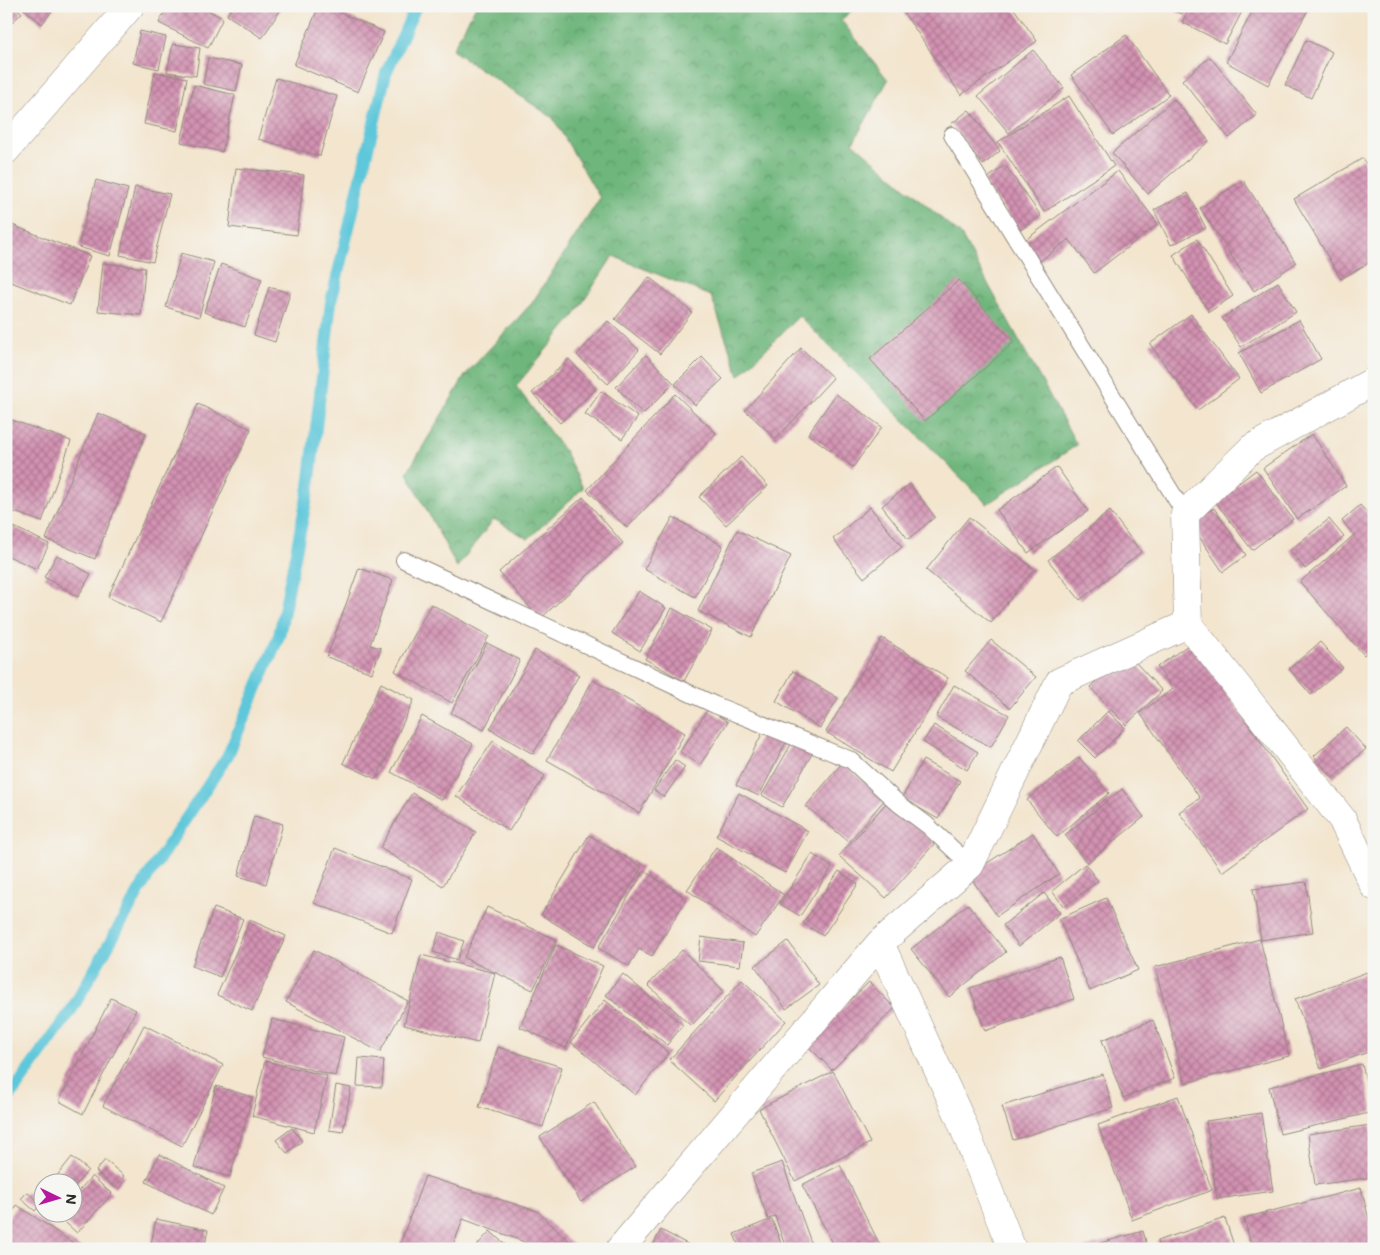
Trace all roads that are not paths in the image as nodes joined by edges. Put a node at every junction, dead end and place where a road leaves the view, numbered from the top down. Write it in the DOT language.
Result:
graph roads {
  1 [pos="130,6"];
  2 [pos="952,135"];
  3 [pos="6,150"];
  4 [pos="1374,380"];
  5 [pos="1185,514"];
  6 [pos="404,560"];
  7 [pos="1188,624"];
  8 [pos="970,865"];
  9 [pos="1374,886"];
  10 [pos="880,943"];
  11 [pos="620,1249"];
  12 [pos="1012,1249"];
  1 -- 3 [label="street"];
  2 -- 5 [label="lane"];
  4 -- 5 [label="street"];
  5 -- 7 [label="street"];
  6 -- 8 [label="lane"];
  7 -- 8 [label="street"];
  7 -- 9 [label="street"];
  8 -- 10 [label="street"];
  10 -- 11 [label="street"];
  10 -- 12 [label="street"];
}
